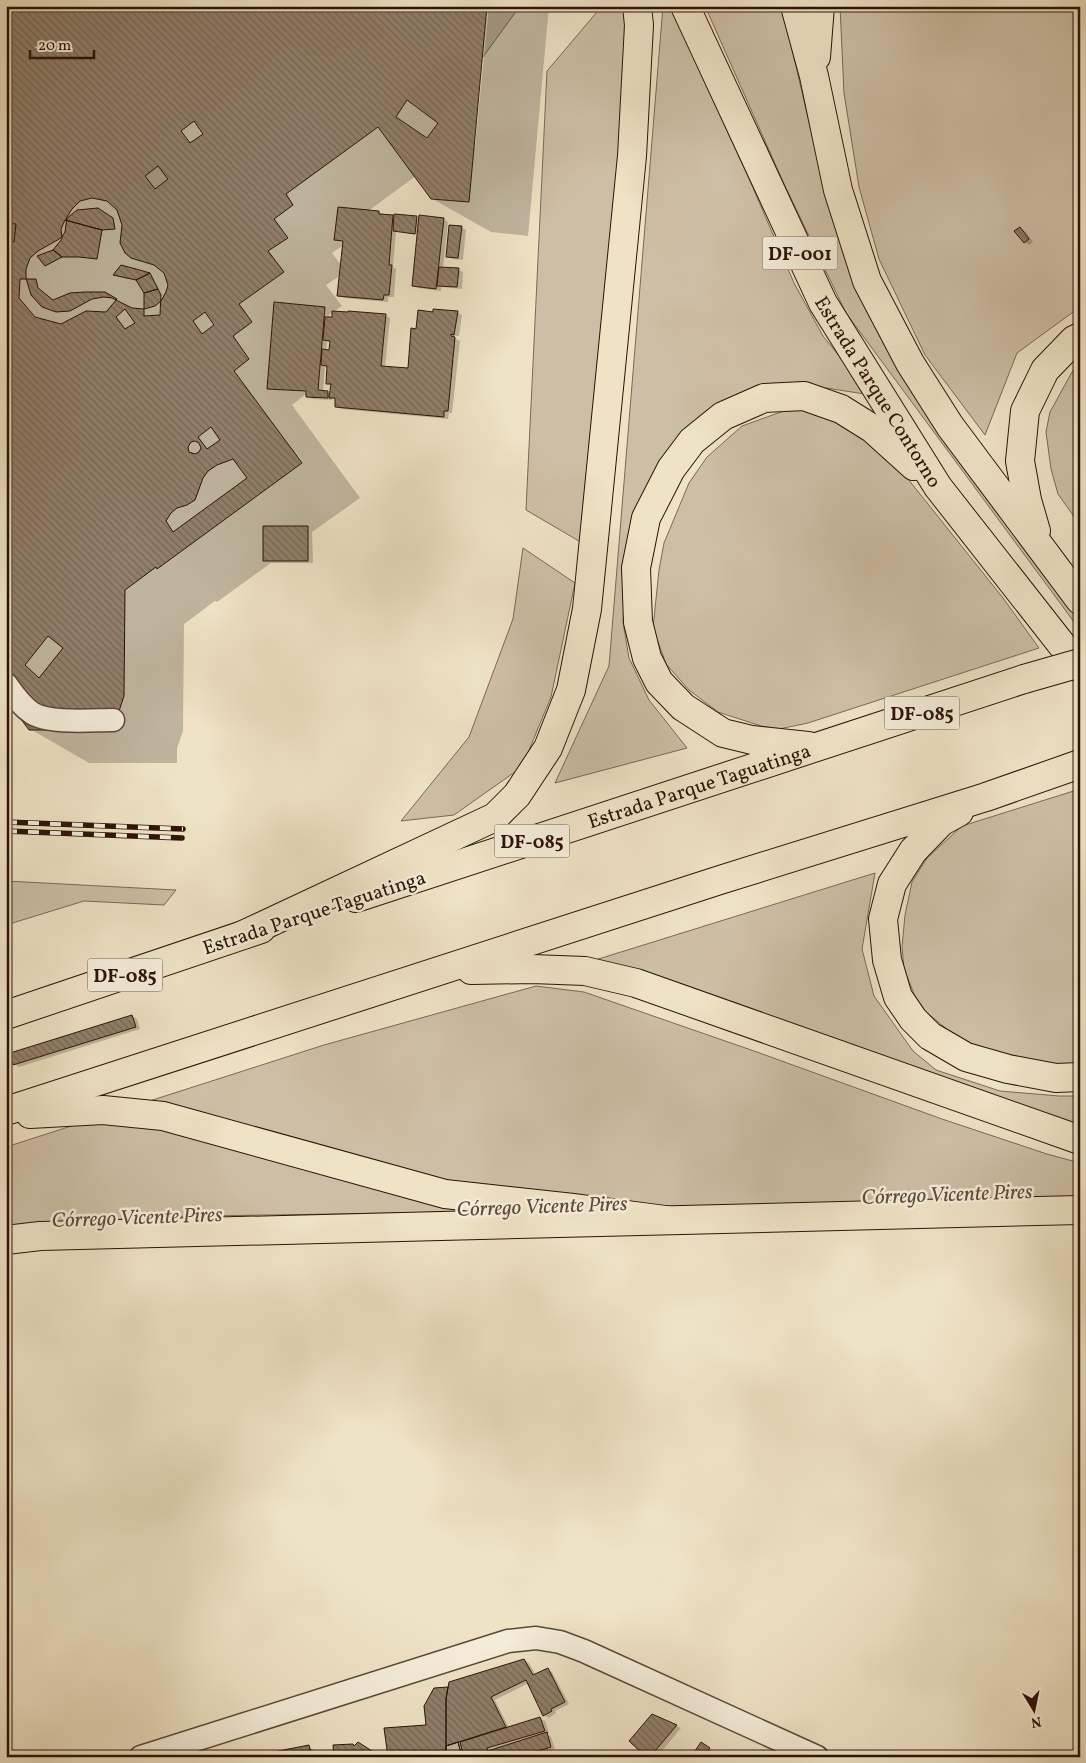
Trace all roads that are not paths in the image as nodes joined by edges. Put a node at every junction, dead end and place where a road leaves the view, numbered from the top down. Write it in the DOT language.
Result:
graph roads {
  1 [pos="637,6"];
  2 [pos="684,6"];
  3 [pos="795,6"];
  4 [pos="820,6"];
  5 [pos="814,76"];
  6 [pos="1080,337"];
  7 [pos="938,487"];
  8 [pos="1041,547"];
  9 [pos="1080,600"];
  10 [pos="1080,663"];
  11 [pos="1080,668"];
  12 [pos="6,684"];
  13 [pos="113,720"];
  14 [pos="820,747"];
  15 [pos="1076,765"];
  16 [pos="986,797"];
  17 [pos="243,935"];
  18 [pos="442,970"];
  19 [pos="6,1015"];
  20 [pos="1080,1077"];
  21 [pos="6,1111"];
  22 [pos="6,1117"];
  23 [pos="1080,1140"];
  24 [pos="1080,1210"];
  25 [pos="665,1220"];
  26 [pos="6,1240"];
  27 [pos="141,1757"];
  28 [pos="817,1757"];
  1 -- 17 [label="main road"];
  2 -- 7 [label="main road, Estrada Parque Contorno / DF-001"];
  3 -- 5 [label="main road, Estrada Parque Contorno / DF-001"];
  4 -- 5 [label="main road"];
  5 -- 8 [label="main road, Estrada Parque Contorno / DF-001"];
  6 -- 8 [label="main road"];
  7 -- 11 [label="main road, Estrada Parque Contorno / DF-001"];
  7 -- 14 [label="main road"];
  8 -- 9 [label="main road, Estrada Parque Contorno / DF-001"];
  10 -- 14 [label="main road, Estrada Parque Taguatinga / DF-085, bridge"];
  12 -- 13 [label="street"];
  14 -- 17 [label="main road, Estrada Parque Taguatinga / DF-085"];
  15 -- 16 [label="main road"];
  16 -- 18 [label="main road"];
  16 -- 20 [label="main road"];
  17 -- 19 [label="main road, Estrada Parque Taguatinga / DF-085"];
  18 -- 21 [label="main road"];
  18 -- 23 [label="main road"];
  22 -- 25 [label="main road"];
  24 -- 25 [label="main road"];
  25 -- 26 [label="main road"];
  27 -- 28 [label="street"];
}
